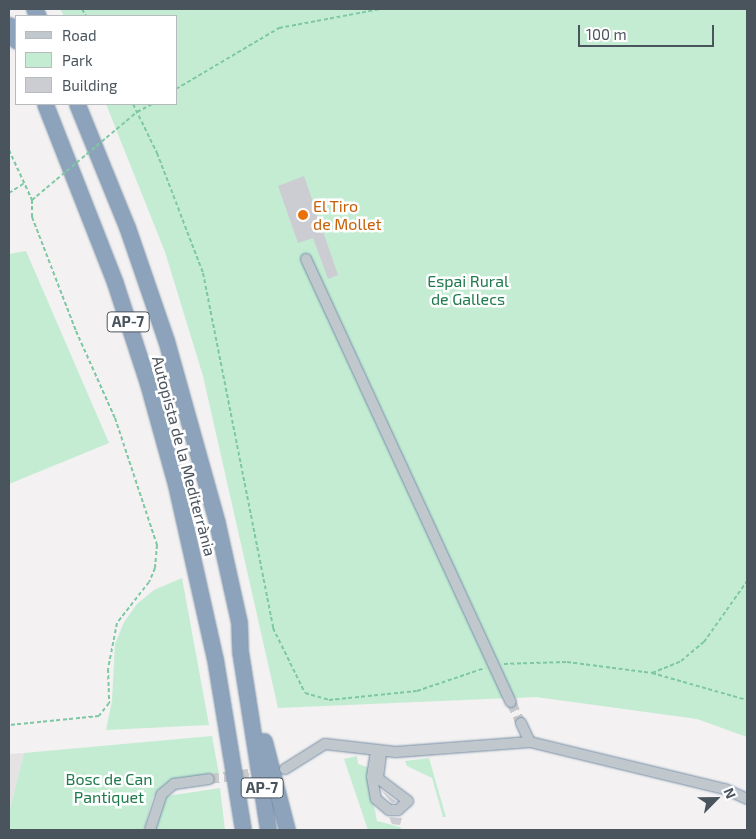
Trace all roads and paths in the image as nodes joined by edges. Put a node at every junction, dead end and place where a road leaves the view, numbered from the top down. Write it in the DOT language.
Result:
graph roads {
  1 [pos="381,9"];
  2 [pos="9,25"];
  3 [pos="15,39"];
  4 [pos="178,88"];
  5 [pos="45,105"];
  6 [pos="77,105"];
  7 [pos="134,105"];
  8 [pos="150,105"];
  9 [pos="137,112"];
  10 [pos="9,150"];
  11 [pos="23,184"];
  12 [pos="9,193"];
  13 [pos="32,200"];
  14 [pos="306,259"];
  15 [pos="747,581"];
  16 [pos="493,665"];
  17 [pos="652,673"];
  18 [pos="747,700"];
  19 [pos="511,702"];
  20 [pos="521,723"];
  21 [pos="9,725"];
  22 [pos="530,742"];
  23 [pos="260,744"];
  24 [pos="378,751"];
  25 [pos="285,769"];
  26 [pos="235,773"];
  27 [pos="209,779"];
  28 [pos="747,799"];
  29 [pos="150,830"];
  30 [pos="236,830"];
  31 [pos="243,830"];
  32 [pos="268,830"];
  33 [pos="287,830"];
  1 -- 4 [label="path"];
  2 -- 3 [label="highway"];
  5 -- 26 [label="highway, Autopista de la Mediterrània / AP-7"];
  6 -- 23 [label="highway, Autopista de la Mediterrània / AP-7"];
  7 -- 9 [label="path"];
  8 -- 9 [label="path"];
  9 -- 13 [label="path, bridge"];
  9 -- 16 [label="path"];
  10 -- 11 [label="path"];
  11 -- 12 [label="path"];
  11 -- 13 [label="path"];
  13 -- 21 [label="path"];
  14 -- 16 [label="street"];
  15 -- 17 [label="path"];
  16 -- 17 [label="path"];
  16 -- 19 [label="street"];
  17 -- 18 [label="path"];
  20 -- 22 [label="street"];
  22 -- 24 [label="street"];
  22 -- 28 [label="street"];
  23 -- 32 [label="highway, Autopista de la Mediterrània / AP-7"];
  23 -- 33 [label="highway"];
  24 -- 24 [label="street"];
  24 -- 25 [label="street"];
  26 -- 30 [label="highway"];
  26 -- 31 [label="highway, Autopista de la Mediterrània / AP-7"];
  27 -- 29 [label="street"];
}
